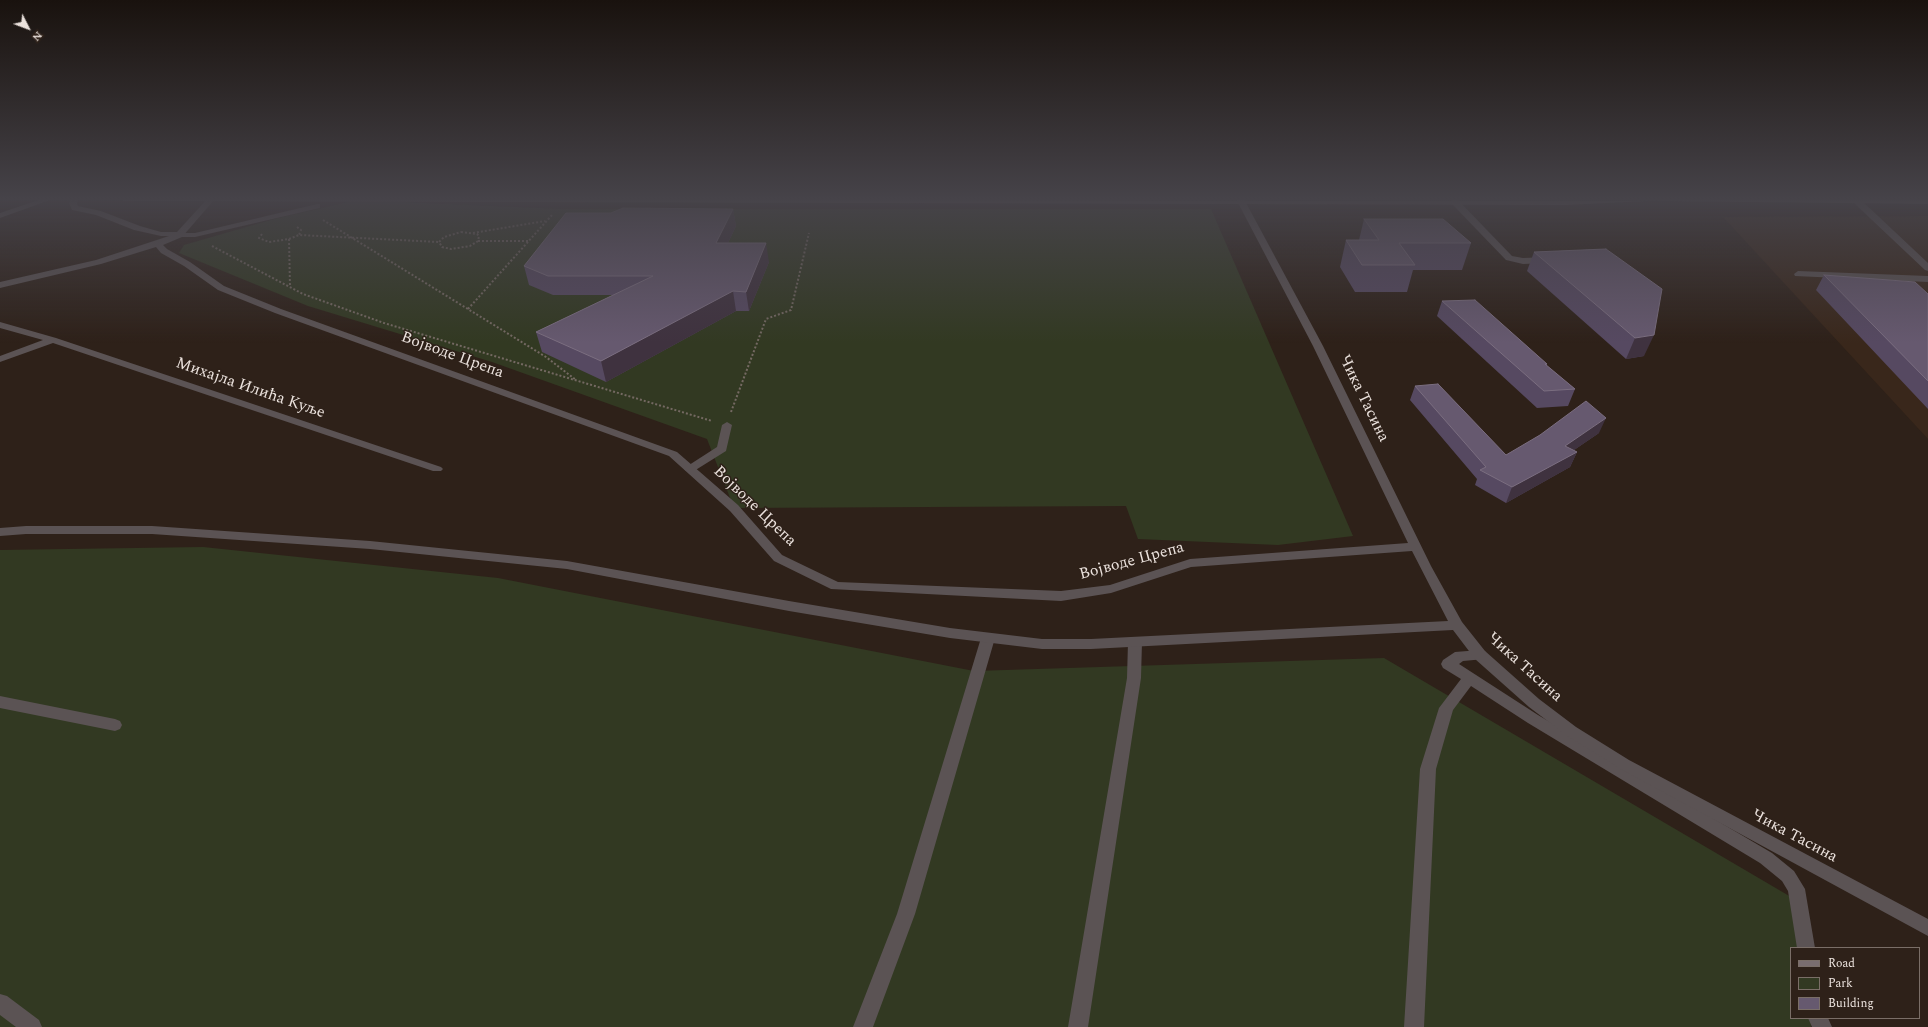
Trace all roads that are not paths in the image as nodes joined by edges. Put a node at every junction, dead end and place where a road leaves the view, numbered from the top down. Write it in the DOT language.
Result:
graph roads {
  1 [pos="148,247"];
  2 [pos="161,247"];
  3 [pos="1266,247"];
  4 [pos="1498,247"];
  5 [pos="1906,247"];
  6 [pos="1553,260"];
  7 [pos="1928,268"];
  8 [pos="1798,274"];
  9 [pos="1928,279"];
  10 [pos="0,286"];
  11 [pos="0,325"];
  12 [pos="53,340"];
  13 [pos="0,359"];
  14 [pos="727,425"];
  15 [pos="437,469"];
  16 [pos="690,469"];
  17 [pos="0,532"];
  18 [pos="1416,547"];
  19 [pos="1457,625"];
  20 [pos="988,638"];
  21 [pos="1134,642"];
  22 [pos="1480,655"];
  23 [pos="1470,679"];
  24 [pos="0,702"];
  25 [pos="115,725"];
  26 [pos="1928,928"];
  27 [pos="1806,947"];
  28 [pos="0,1003"];
  29 [pos="32,1027"];
  30 [pos="863,1027"];
  31 [pos="1078,1027"];
  32 [pos="1414,1027"];
  1 -- 10 [label="street"];
  2 -- 16 [label="street, Војводе Црепа"];
  3 -- 18 [label="street, Чика Тасина"];
  4 -- 6 [label="street"];
  5 -- 7 [label="street"];
  8 -- 9 [label="street"];
  11 -- 12 [label="street, Михајла Илића Куље"];
  12 -- 13 [label="street"];
  12 -- 15 [label="street, Михајла Илића Куље"];
  14 -- 16 [label="street"];
  16 -- 18 [label="street, Војводе Црепа"];
  17 -- 20 [label="street"];
  18 -- 19 [label="street, Чика Тасина"];
  19 -- 21 [label="street"];
  19 -- 22 [label="street, Чика Тасина"];
  20 -- 21 [label="street"];
  20 -- 30 [label="street"];
  21 -- 31 [label="street"];
  22 -- 23 [label="street"];
  22 -- 26 [label="street, Чика Тасина"];
  23 -- 27 [label="street"];
  23 -- 32 [label="street"];
  24 -- 25 [label="street"];
  28 -- 29 [label="street"];
}
